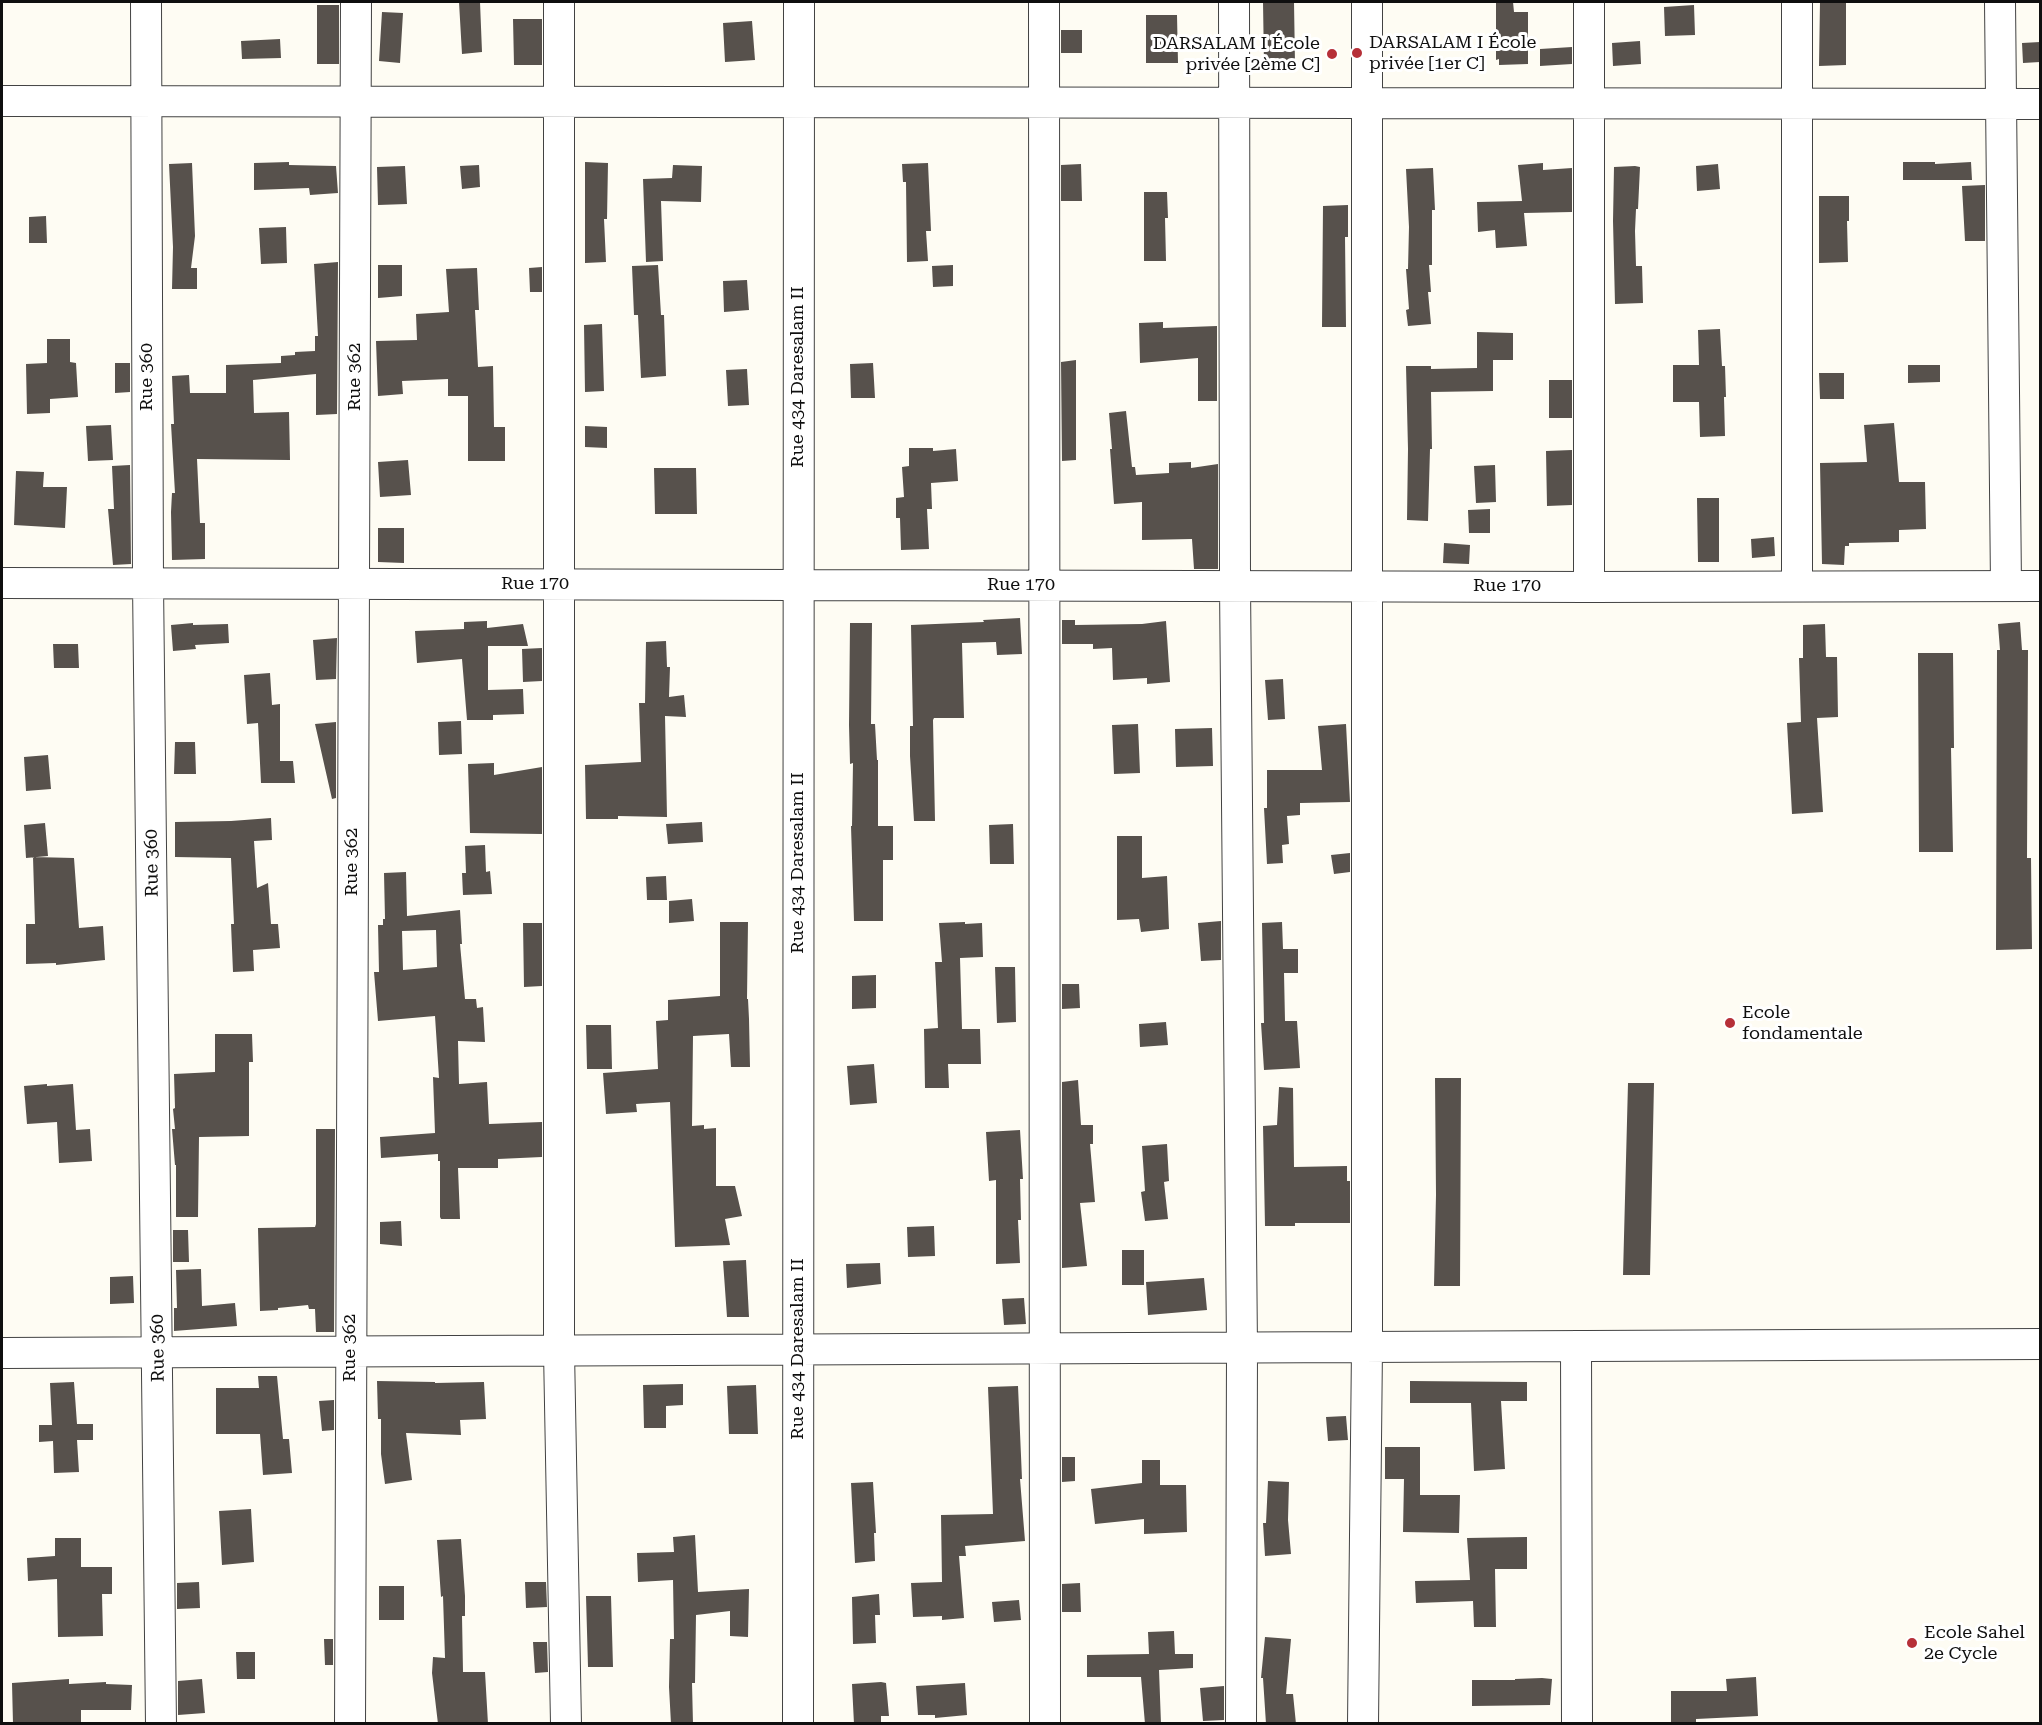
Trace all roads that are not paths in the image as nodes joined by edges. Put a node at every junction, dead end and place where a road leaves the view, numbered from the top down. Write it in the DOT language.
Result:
graph roads {
  1 [pos="146,2"];
  2 [pos="356,2"];
  3 [pos="559,2"];
  4 [pos="799,2"];
  5 [pos="1044,2"];
  6 [pos="1234,2"];
  7 [pos="1367,2"];
  8 [pos="1589,2"];
  9 [pos="1797,2"];
  10 [pos="2000,2"];
  11 [pos="2,101"];
  12 [pos="146,102"];
  13 [pos="356,102"];
  14 [pos="559,102"];
  15 [pos="799,103"];
  16 [pos="1044,103"];
  17 [pos="1234,103"];
  18 [pos="1366,103"];
  19 [pos="1590,104"];
  20 [pos="1797,104"];
  21 [pos="2001,104"];
  22 [pos="2040,104"];
  23 [pos="2,583"];
  24 [pos="148,584"];
  25 [pos="354,584"];
  26 [pos="559,584"];
  27 [pos="798,584"];
  28 [pos="1044,585"];
  29 [pos="1235,585"];
  30 [pos="1366,585"];
  31 [pos="1797,586"];
  32 [pos="2006,586"];
  33 [pos="2040,586"];
  34 [pos="1589,587"];
  35 [pos="2040,1344"];
  36 [pos="1576,1346"];
  37 [pos="1242,1347"];
  38 [pos="1367,1347"];
  39 [pos="1045,1348"];
  40 [pos="798,1349"];
  41 [pos="559,1351"];
  42 [pos="158,1352"];
  43 [pos="350,1352"];
  44 [pos="2,1353"];
  45 [pos="161,1724"];
  46 [pos="350,1724"];
  47 [pos="566,1724"];
  48 [pos="798,1724"];
  49 [pos="1045,1724"];
  50 [pos="1241,1724"];
  51 [pos="1363,1724"];
  52 [pos="1576,1724"];
  1 -- 12 [label="street, Rue 360"];
  2 -- 13 [label="street, Rue 362"];
  3 -- 14 [label="street"];
  4 -- 15 [label="street, Rue 434 Daresalam II"];
  5 -- 16 [label="street"];
  6 -- 17 [label="street"];
  7 -- 18 [label="street"];
  8 -- 19 [label="street"];
  9 -- 20 [label="street"];
  10 -- 21 [label="street"];
  11 -- 12 [label="street"];
  12 -- 13 [label="street"];
  12 -- 24 [label="street, Rue 360"];
  13 -- 14 [label="street"];
  13 -- 25 [label="street, Rue 362"];
  14 -- 15 [label="street"];
  14 -- 26 [label="street"];
  15 -- 16 [label="street"];
  15 -- 27 [label="street, Rue 434 Daresalam II"];
  16 -- 17 [label="street"];
  16 -- 28 [label="street"];
  17 -- 18 [label="street"];
  17 -- 29 [label="street"];
  18 -- 19 [label="street"];
  18 -- 30 [label="street"];
  19 -- 20 [label="street"];
  19 -- 34 [label="street"];
  20 -- 21 [label="street"];
  20 -- 31 [label="street"];
  21 -- 22 [label="street"];
  21 -- 32 [label="street"];
  23 -- 24 [label="street, Rue 170"];
  24 -- 25 [label="street, Rue 170"];
  24 -- 42 [label="street, Rue 360"];
  25 -- 26 [label="street, Rue 170"];
  25 -- 43 [label="street, Rue 362"];
  26 -- 27 [label="street, Rue 170"];
  26 -- 41 [label="street"];
  27 -- 28 [label="street, Rue 170"];
  27 -- 40 [label="street, Rue 434 Daresalam II"];
  28 -- 29 [label="street, Rue 170"];
  28 -- 39 [label="street"];
  29 -- 30 [label="street, Rue 170"];
  29 -- 37 [label="street"];
  30 -- 34 [label="street, Rue 170"];
  30 -- 38 [label="street"];
  31 -- 32 [label="street, Rue 170"];
  31 -- 34 [label="street, Rue 170"];
  32 -- 33 [label="street, Rue 170"];
  35 -- 36 [label="street"];
  36 -- 38 [label="street"];
  36 -- 52 [label="street"];
  37 -- 38 [label="street"];
  37 -- 39 [label="street"];
  37 -- 50 [label="street"];
  38 -- 51 [label="street"];
  39 -- 40 [label="street"];
  39 -- 49 [label="street"];
  40 -- 41 [label="street"];
  40 -- 48 [label="street, Rue 434 Daresalam II"];
  41 -- 43 [label="street"];
  41 -- 47 [label="street"];
  42 -- 43 [label="street"];
  42 -- 44 [label="street"];
  42 -- 45 [label="street, Rue 360"];
  43 -- 46 [label="street, Rue 362"];
}
